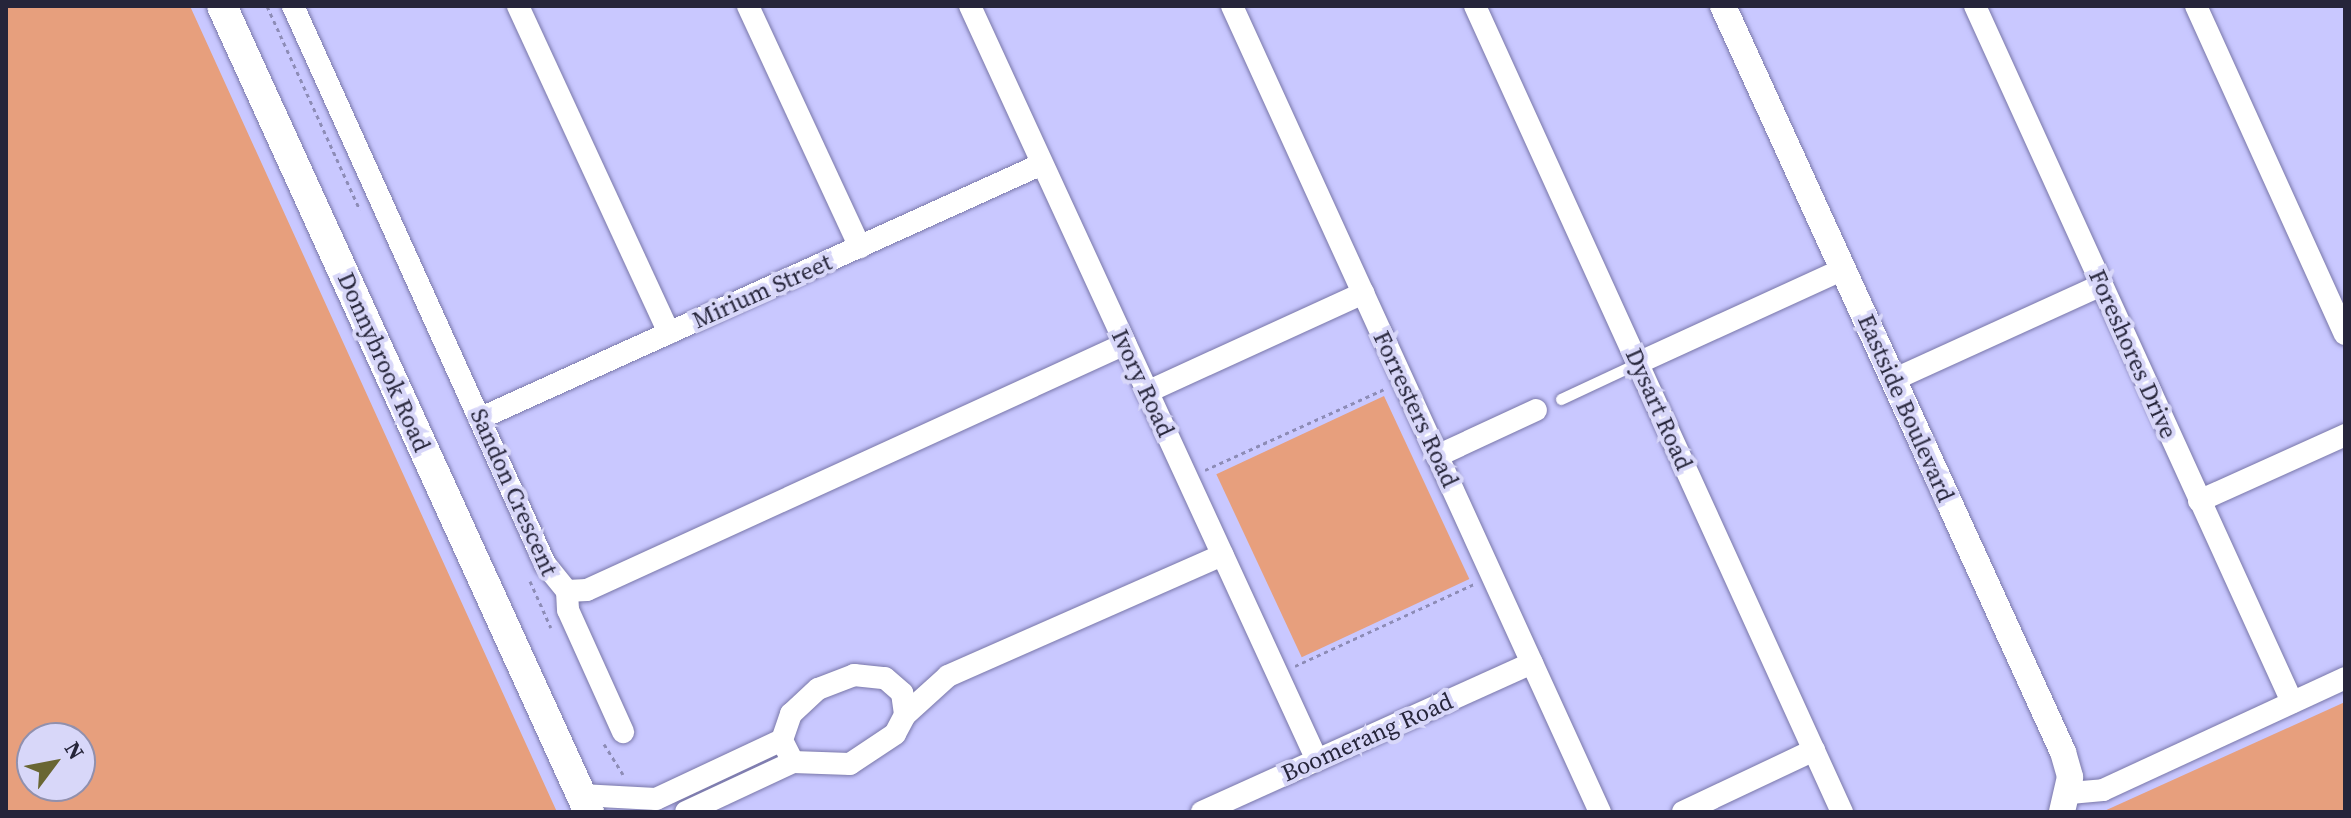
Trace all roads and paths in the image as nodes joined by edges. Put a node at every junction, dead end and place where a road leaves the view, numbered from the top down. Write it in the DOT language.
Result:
graph roads {
  1 [pos="222,6"];
  2 [pos="293,6"];
  3 [pos="518,6"];
  4 [pos="748,6"];
  5 [pos="970,6"];
  6 [pos="1232,6"];
  7 [pos="1475,6"];
  8 [pos="1723,6"];
  9 [pos="1975,6"];
  10 [pos="2196,6"];
  11 [pos="1042,164"];
  12 [pos="860,247"];
  13 [pos="1843,269"];
  14 [pos="2101,285"];
  15 [pos="1363,293"];
  16 [pos="669,333"];
  17 [pos="2345,334"];
  18 [pos="1125,344"];
  19 [pos="1638,363"];
  20 [pos="1893,380"];
  21 [pos="1403,381"];
  22 [pos="1147,392"];
  23 [pos="1561,399"];
  24 [pos="1536,410"];
  25 [pos="481,418"];
  26 [pos="2345,435"];
  27 [pos="1437,456"];
  28 [pos="1187,479"];
  29 [pos="2199,501"];
  30 [pos="1222,555"];
  31 [pos="1492,575"];
  32 [pos="567,591"];
  33 [pos="1532,663"];
  34 [pos="1277,674"];
  35 [pos="948,676"];
  36 [pos="885,678"];
  37 [pos="2345,678"];
  38 [pos="2292,702"];
  39 [pos="905,715"];
  40 [pos="623,732"];
  41 [pos="782,740"];
  42 [pos="1814,750"];
  43 [pos="1317,760"];
  44 [pos="793,762"];
  45 [pos="2066,802"];
  46 [pos="581,806"];
  47 [pos="686,812"];
  48 [pos="1202,812"];
  49 [pos="1600,812"];
  50 [pos="1683,812"];
  51 [pos="1842,812"];
  1 -- 46 [label="main road, Donnybrook Road"];
  2 -- 25 [label="street, Sandon Crescent"];
  3 -- 16 [label="street"];
  4 -- 12 [label="street"];
  5 -- 11 [label="street, Ivory Road"];
  6 -- 15 [label="street, Forresters Road"];
  7 -- 19 [label="street, Dysart Road"];
  8 -- 13 [label="street, Eastside Boulevard"];
  9 -- 14 [label="street, Foreshores Drive"];
  10 -- 17 [label="street"];
  11 -- 12 [label="street, Mirium Street"];
  11 -- 18 [label="street, Ivory Road"];
  12 -- 16 [label="street, Mirium Street"];
  13 -- 19 [label="street"];
  13 -- 20 [label="street, Eastside Boulevard"];
  14 -- 20 [label="street"];
  14 -- 29 [label="street, Foreshores Drive"];
  15 -- 21 [label="street, Forresters Road"];
  15 -- 22 [label="street"];
  16 -- 25 [label="street, Mirium Street"];
  18 -- 22 [label="street, Ivory Road"];
  18 -- 32 [label="street, Sandon Crescent"];
  19 -- 23 [label="lane"];
  19 -- 42 [label="street, Dysart Road"];
  20 -- 45 [label="street, Eastside Boulevard"];
  21 -- 27 [label="street, Forresters Road"];
  21 -- 28 [label="path"];
  22 -- 28 [label="street, Ivory Road"];
  24 -- 27 [label="street"];
  25 -- 32 [label="street, Sandon Crescent"];
  26 -- 29 [label="street"];
  27 -- 31 [label="street, Forresters Road"];
  28 -- 30 [label="street, Ivory Road"];
  29 -- 38 [label="street, Foreshores Drive"];
  30 -- 34 [label="street, Ivory Road"];
  30 -- 35 [label="street"];
  31 -- 33 [label="street, Forresters Road"];
  31 -- 34 [label="path"];
  32 -- 40 [label="street"];
  33 -- 43 [label="street, Boomerang Road"];
  33 -- 49 [label="street, Forresters Road"];
  34 -- 43 [label="street, Ivory Road"];
  35 -- 36 [label="street"];
  35 -- 39 [label="street"];
  36 -- 39 [label="street"];
  36 -- 41 [label="street"];
  37 -- 38 [label="street"];
  38 -- 45 [label="street"];
  39 -- 44 [label="street"];
  41 -- 44 [label="street"];
  41 -- 46 [label="street"];
  42 -- 50 [label="street"];
  42 -- 51 [label="street, Dysart Road"];
  43 -- 48 [label="street, Boomerang Road"];
  44 -- 47 [label="street"];
}
